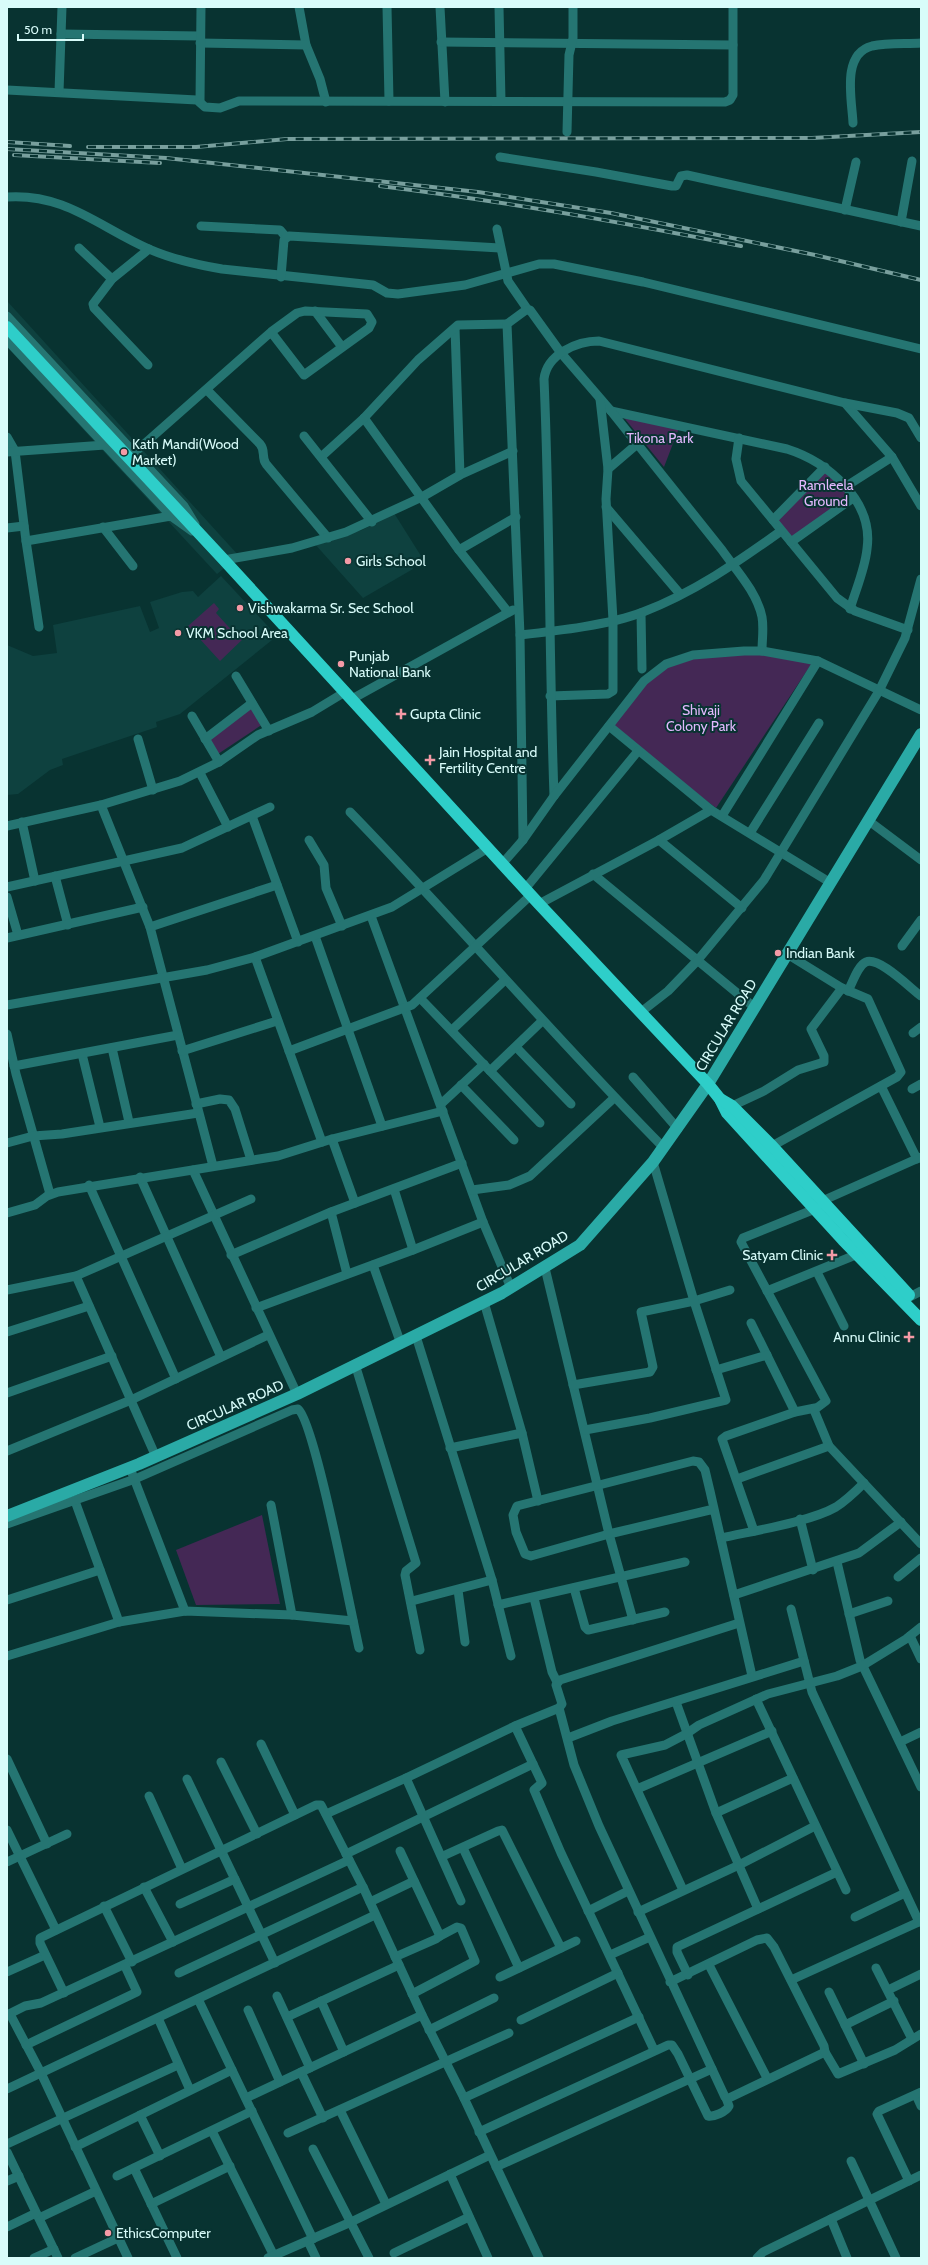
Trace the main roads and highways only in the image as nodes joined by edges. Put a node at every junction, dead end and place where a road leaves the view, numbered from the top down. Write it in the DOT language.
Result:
graph roads {
  1 [pos="7,326"];
  2 [pos="921,734"];
  3 [pos="708,1084"];
  4 [pos="720,1099"];
  5 [pos="818,1205"];
  6 [pos="906,1298"];
  7 [pos="921,1308"];
  8 [pos="921,1320"];
  9 [pos="7,1516"];
  1 -- 3 [label="highway"];
  2 -- 3 [label="main road, CIRCULAR ROAD"];
  3 -- 4 [label="highway"];
  3 -- 9 [label="main road, CIRCULAR ROAD"];
  4 -- 5 [label="highway"];
  4 -- 5 [label="highway"];
  5 -- 6 [label="highway"];
  5 -- 6 [label="highway"];
  6 -- 7 [label="highway"];
  6 -- 8 [label="highway"];
}
